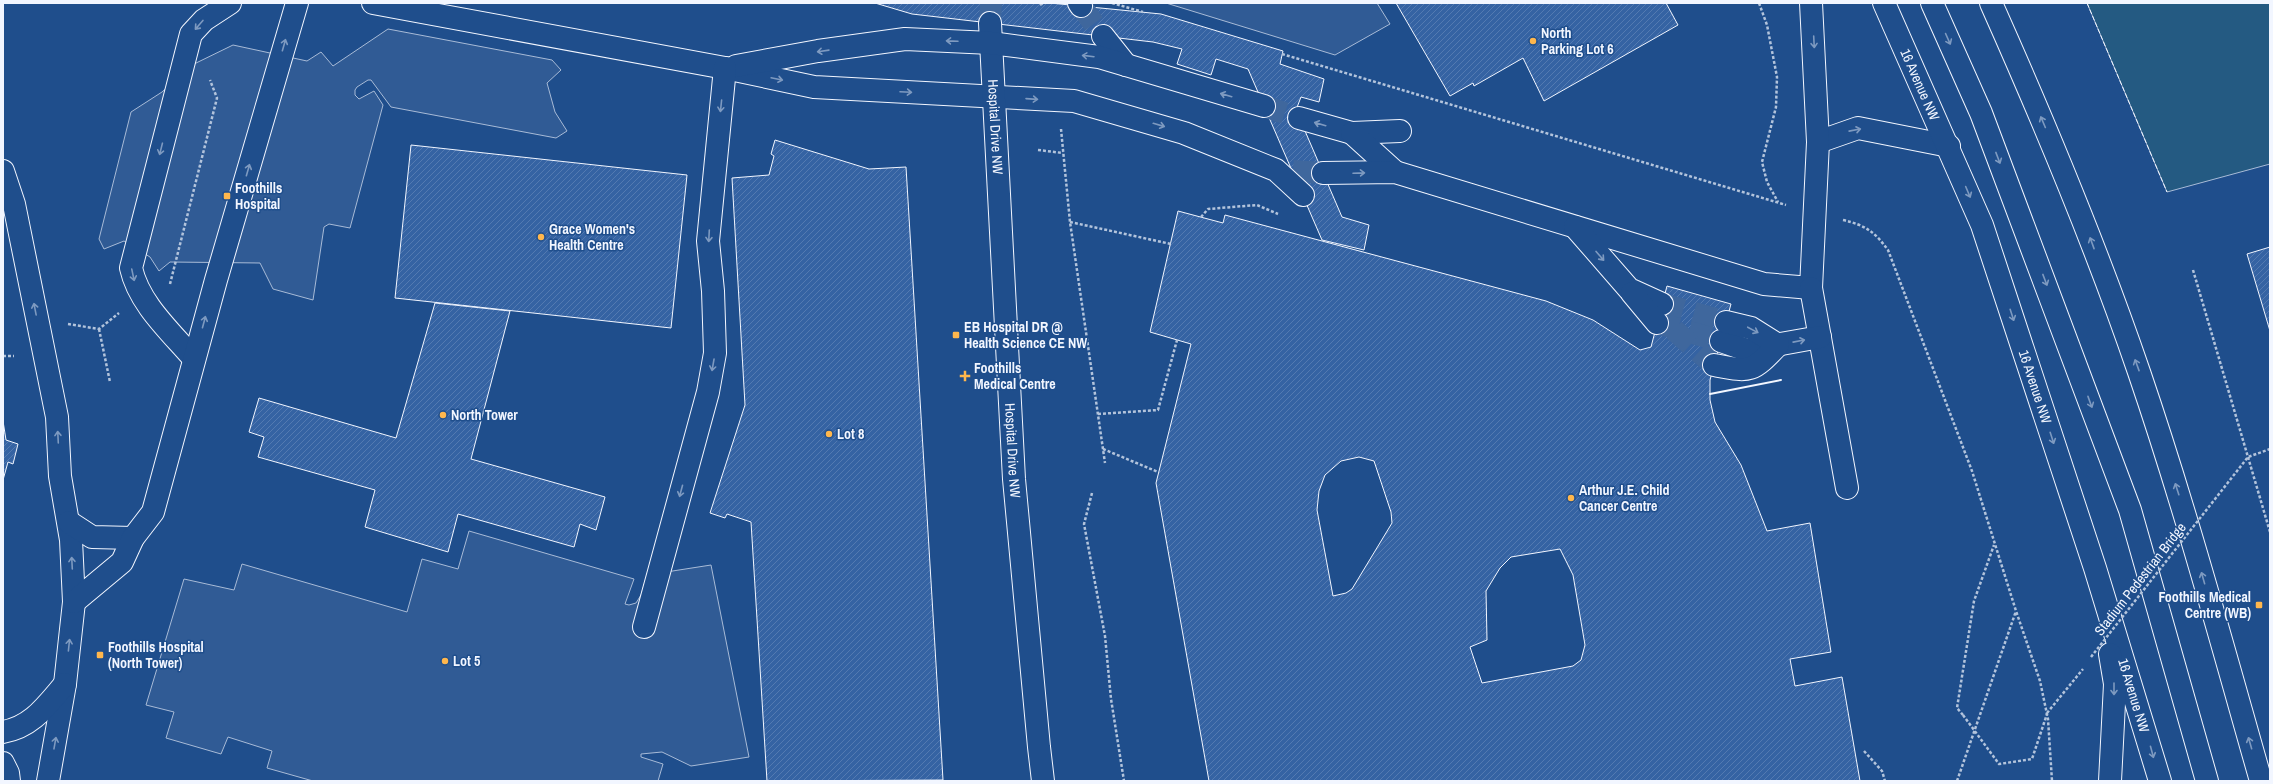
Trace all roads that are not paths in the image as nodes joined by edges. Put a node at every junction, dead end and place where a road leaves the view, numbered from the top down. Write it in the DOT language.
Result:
graph roads {
  1 [pos="230,3"];
  2 [pos="297,3"];
  3 [pos="373,3"];
  4 [pos="1811,3"];
  5 [pos="1884,3"];
  6 [pos="1932,3"];
  7 [pos="1991,3"];
  8 [pos="991,33"];
  9 [pos="1103,36"];
  10 [pos="1126,65"];
  11 [pos="725,68"];
  12 [pos="993,96"];
  13 [pos="1264,106"];
  14 [pos="1299,118"];
  15 [pos="1400,131"];
  16 [pos="1352,133"];
  17 [pos="1818,142"];
  18 [pos="1948,146"];
  19 [pos="3,171"];
  20 [pos="1395,172"];
  21 [pos="1323,173"];
  22 [pos="1303,196"];
  23 [pos="1574,227"];
  24 [pos="1811,288"];
  25 [pos="1660,313"];
  26 [pos="1723,331"];
  27 [pos="1820,337"];
  28 [pos="1778,345"];
  29 [pos="194,359"];
  30 [pos="1714,365"];
  31 [pos="1847,488"];
  32 [pos="69,522"];
  33 [pos="133,538"];
  34 [pos="2095,568"];
  35 [pos="74,602"];
  36 [pos="644,627"];
  37 [pos="65,684"];
  38 [pos="3,732"];
  39 [pos="3,763"];
  40 [pos="9,781"];
  41 [pos="48,781"];
  42 [pos="1043,781"];
  43 [pos="2110,781"];
  44 [pos="2160,781"];
  45 [pos="2208,781"];
  46 [pos="2261,781"];
  1 -- 29 [label="main road, one-way"];
  29 -- 2 [label="main road, one-way"];
  3 -- 11 [label="main road"];
  4 -- 17 [label="main road, one-way"];
  5 -- 18 [label="main road, 16 Avenue NW"];
  6 -- 45 [label="main road, one-way"];
  46 -- 7 [label="main road, one-way"];
  10 -- 8 [label="main road, one-way"];
  8 -- 11 [label="main road, one-way"];
  8 -- 12 [label="main road, Hospital Drive NW"];
  9 -- 10 [label="main road"];
  13 -- 10 [label="main road, one-way"];
  11 -- 12 [label="main road, one-way"];
  11 -- 36 [label="main road, one-way"];
  12 -- 22 [label="main road, one-way"];
  12 -- 42 [label="main road, Hospital Drive NW"];
  16 -- 14 [label="main road, one-way"];
  15 -- 16 [label="main road"];
  16 -- 20 [label="main road"];
  17 -- 18 [label="main road, one-way"];
  17 -- 24 [label="main road"];
  18 -- 34 [label="main road, 16 Avenue NW, one-way"];
  32 -- 19 [label="main road, one-way"];
  21 -- 20 [label="main road, one-way"];
  20 -- 23 [label="main road"];
  23 -- 24 [label="main road"];
  23 -- 25 [label="main road, one-way"];
  24 -- 27 [label="main road"];
  26 -- 28 [label="main road, one-way"];
  28 -- 27 [label="main road, one-way"];
  27 -- 31 [label="main road"];
  28 -- 30 [label="main road"];
  29 -- 33 [label="main road"];
  32 -- 33 [label="main road"];
  35 -- 32 [label="main road, one-way"];
  33 -- 35 [label="main road"];
  34 -- 43 [label="main road, one-way"];
  34 -- 44 [label="main road, 16 Avenue NW, one-way"];
  37 -- 35 [label="main road, one-way"];
  37 -- 38 [label="main road"];
  41 -- 37 [label="main road, one-way"];
  39 -- 40 [label="main road"];
}
